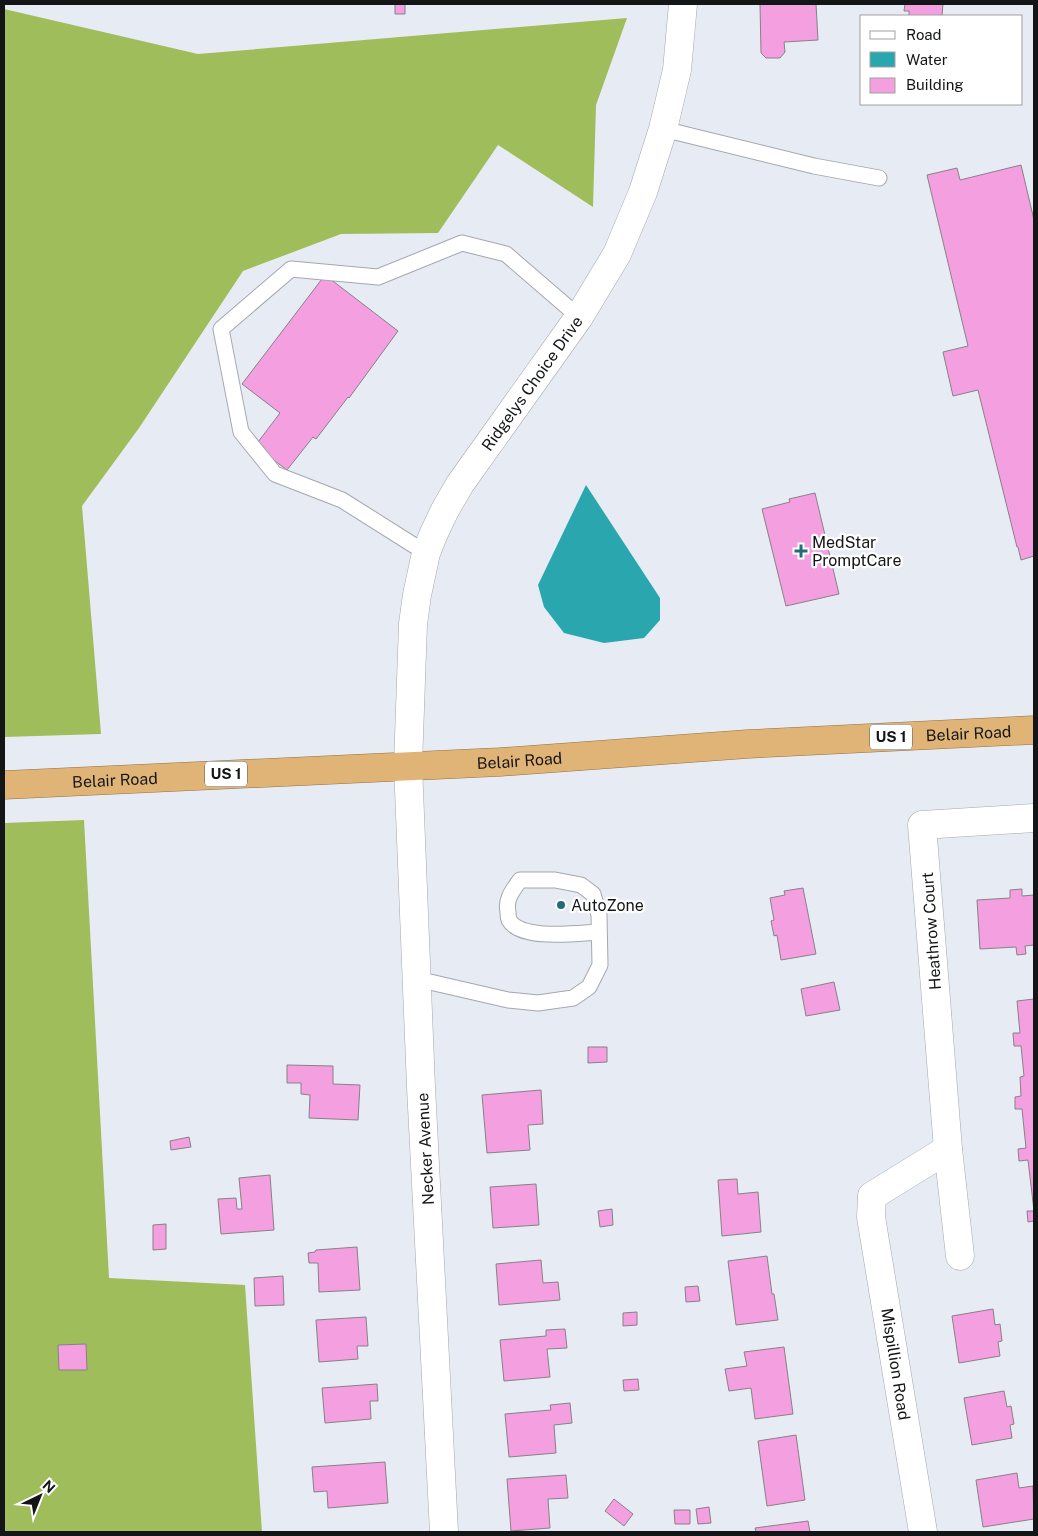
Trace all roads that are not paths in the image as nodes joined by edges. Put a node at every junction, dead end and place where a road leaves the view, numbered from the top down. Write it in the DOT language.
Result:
graph roads {
  1 [pos="683,4"];
  2 [pos="663,129"];
  3 [pos="879,178"];
  4 [pos="579,317"];
  5 [pos="426,553"];
  6 [pos="1034,730"];
  7 [pos="408,765"];
  8 [pos="4,785"];
  9 [pos="1034,818"];
  10 [pos="599,932"];
  11 [pos="417,979"];
  12 [pos="948,1149"];
  13 [pos="960,1256"];
  14 [pos="444,1532"];
  15 [pos="924,1532"];
  1 -- 2 [label="street, Ridgelys Choice Drive"];
  2 -- 3 [label="lane"];
  2 -- 4 [label="street, Ridgelys Choice Drive"];
  4 -- 5 [label="street, Ridgelys Choice Drive"];
  4 -- 5 [label="lane"];
  5 -- 7 [label="street, Ridgelys Choice Drive"];
  6 -- 7 [label="highway, Belair Road / US 1"];
  7 -- 8 [label="highway, Belair Road / US 1"];
  7 -- 11 [label="street, Necker Avenue"];
  9 -- 12 [label="street, Heathrow Court"];
  10 -- 10 [label="lane"];
  10 -- 11 [label="lane"];
  11 -- 14 [label="street, Necker Avenue"];
  12 -- 13 [label="street, Heathrow Court"];
  12 -- 15 [label="street, Mispillion Road"];
}
